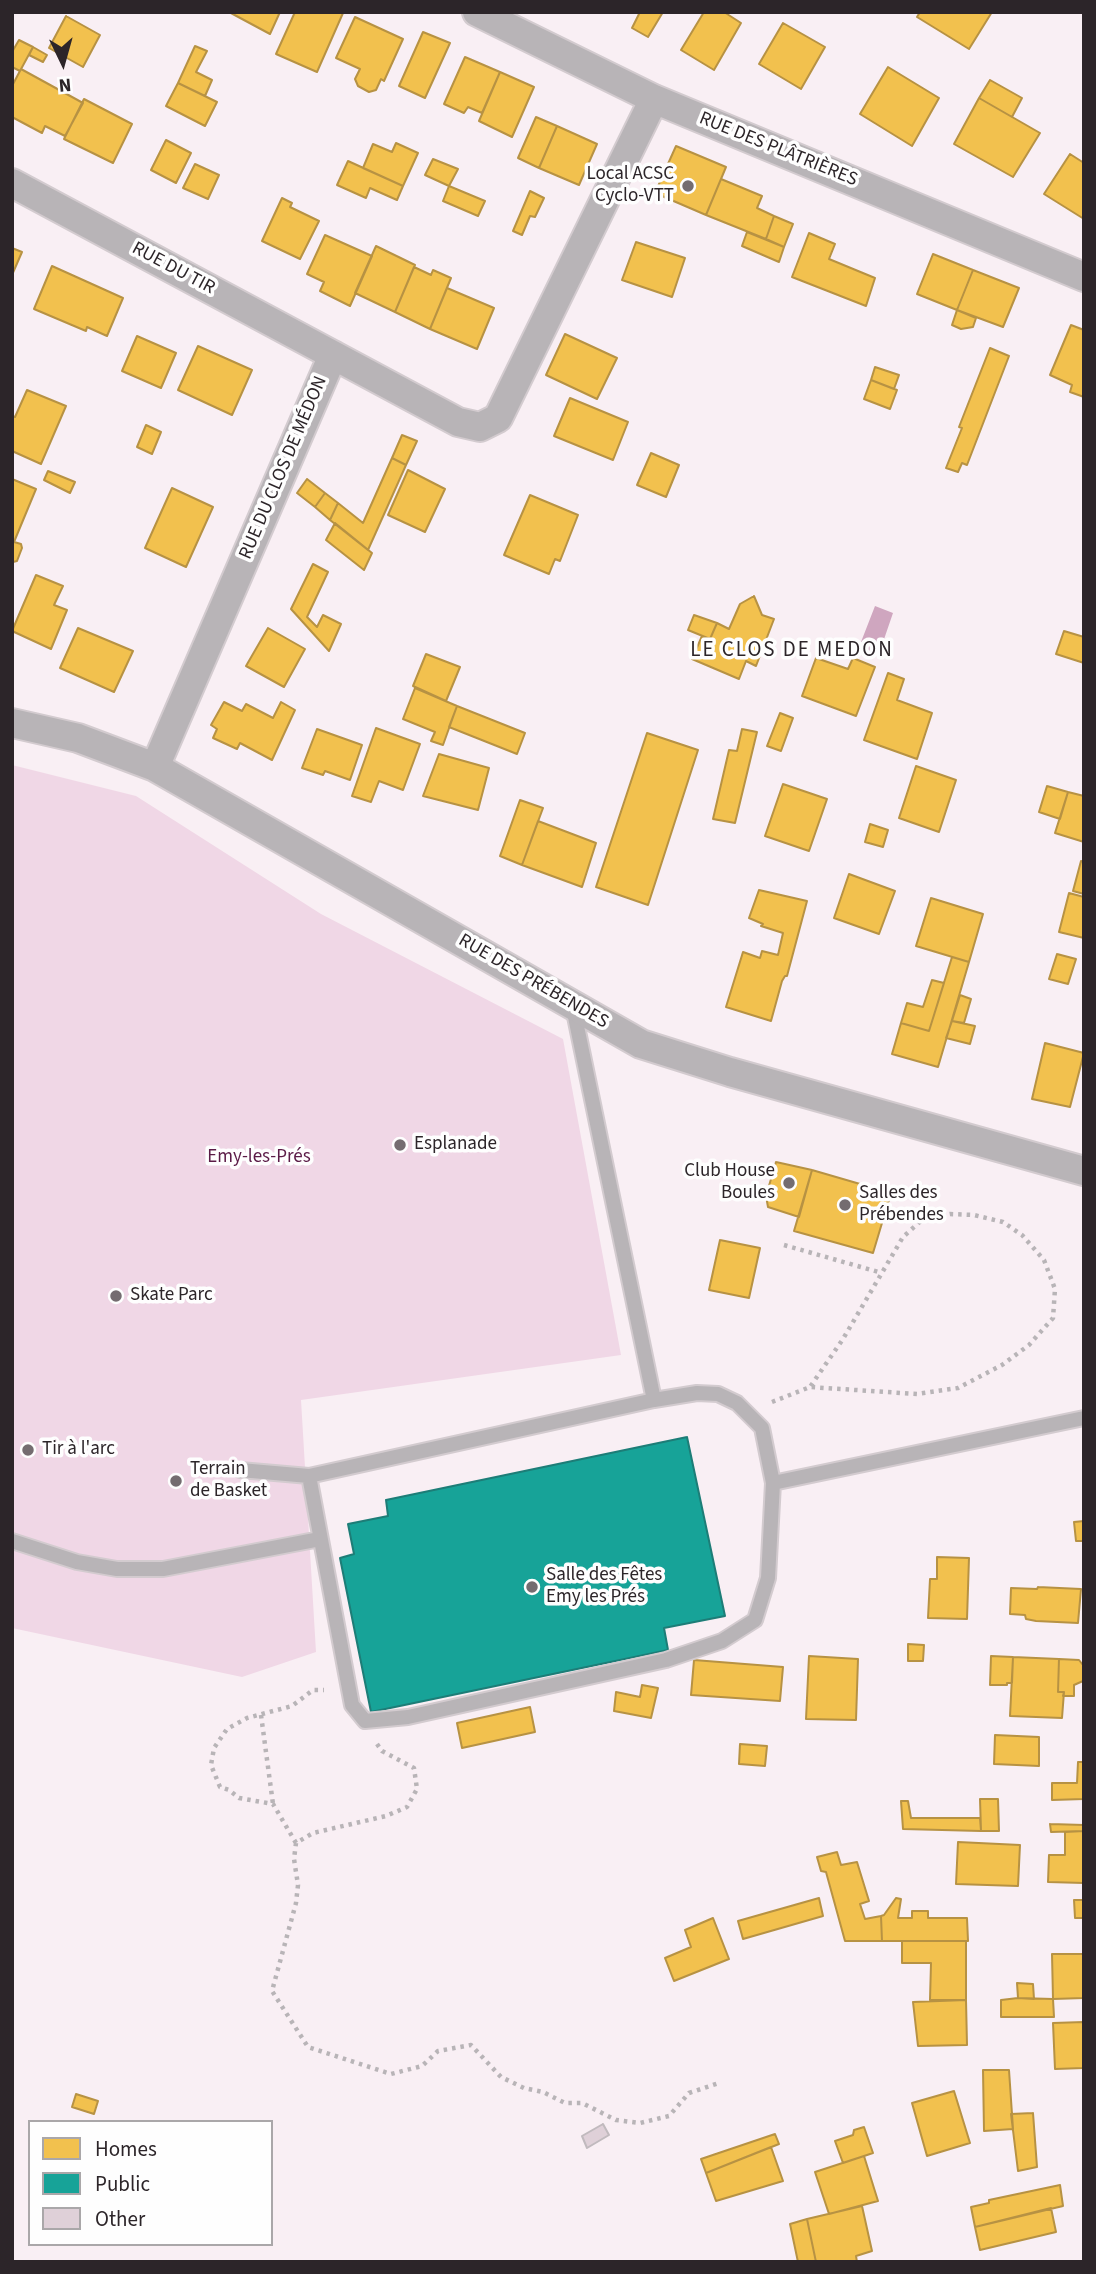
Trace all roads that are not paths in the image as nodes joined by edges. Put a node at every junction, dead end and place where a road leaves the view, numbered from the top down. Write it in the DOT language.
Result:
graph roads {
  1 [pos="477,12"];
  2 [pos="654,99"];
  3 [pos="12,183"];
  4 [pos="1084,277"];
  5 [pos="333,355"];
  6 [pos="12,723"];
  7 [pos="155,767"];
  8 [pos="573,1007"];
  9 [pos="1084,1171"];
  10 [pos="654,1400"];
  11 [pos="1084,1418"];
  12 [pos="240,1470"];
  13 [pos="309,1476"];
  14 [pos="773,1483"];
  15 [pos="320,1539"];
  16 [pos="12,1541"];
  1 -- 2 [label="street, RUE DES PLÂTRIÈRES"];
  2 -- 4 [label="street, RUE DES PLÂTRIÈRES"];
  2 -- 5 [label="street, RUE DU CLOS DE MÉDON"];
  3 -- 5 [label="street, RUE DU TIR"];
  5 -- 7 [label="street, RUE DU CLOS DE MÉDON"];
  6 -- 7 [label="street, RUE DES PRÉBENDES"];
  7 -- 8 [label="street, RUE DES PRÉBENDES"];
  8 -- 9 [label="street, RUE DES PRÉBENDES"];
  8 -- 10 [label="lane"];
  10 -- 13 [label="lane"];
  10 -- 14 [label="lane"];
  11 -- 14 [label="lane"];
  12 -- 13 [label="lane"];
  13 -- 15 [label="lane"];
  14 -- 15 [label="lane"];
  15 -- 16 [label="lane"];
}
